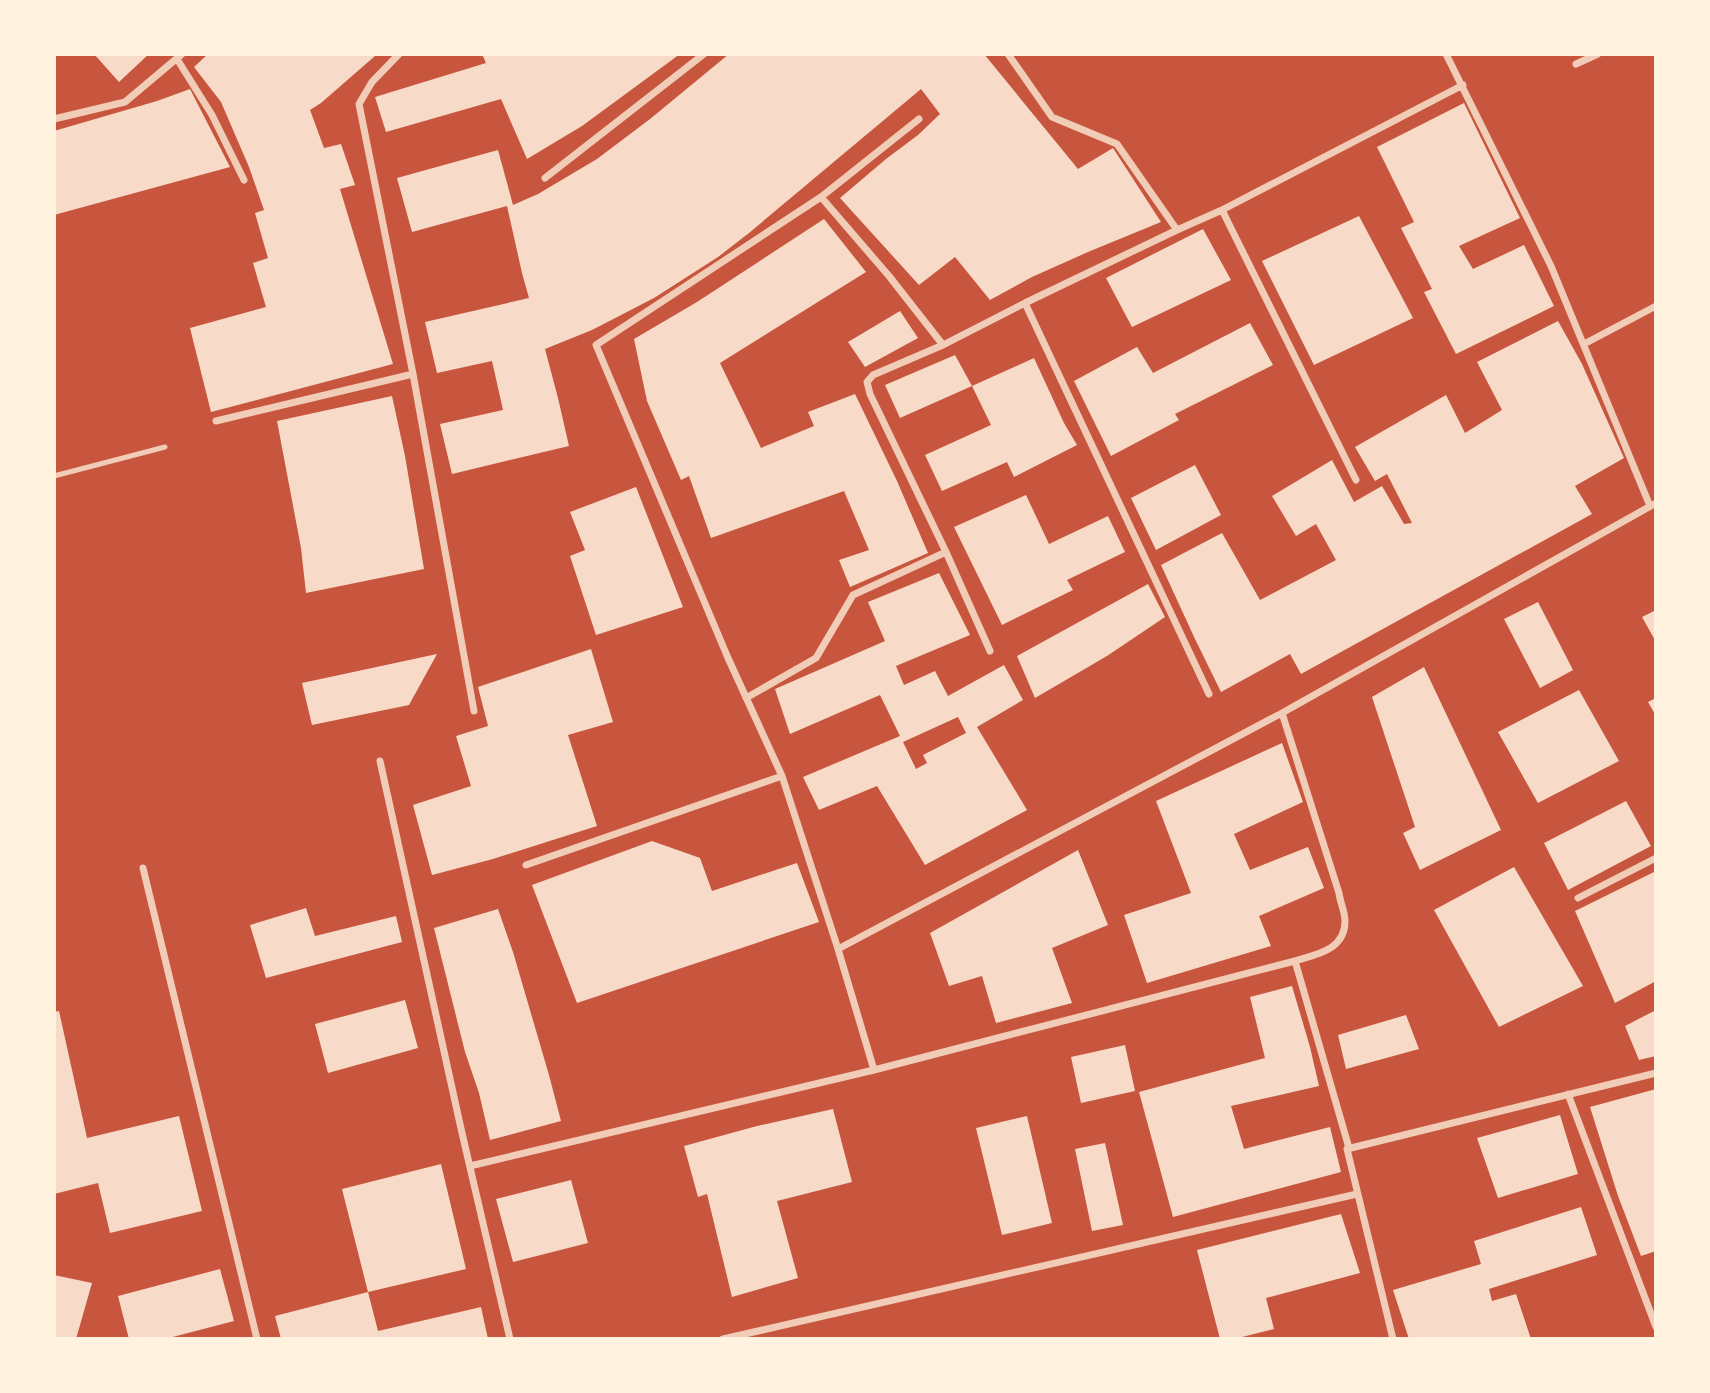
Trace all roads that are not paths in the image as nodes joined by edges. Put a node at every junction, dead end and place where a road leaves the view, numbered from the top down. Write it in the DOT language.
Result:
graph roads {
  1 [pos="399,54"];
  2 [pos="704,54"];
  3 [pos="1008,54"];
  4 [pos="1446,54"];
  5 [pos="1598,54"];
  6 [pos="179,56"];
  7 [pos="1576,64"];
  8 [pos="1463,85"];
  9 [pos="54,119"];
  10 [pos="919,119"];
  11 [pos="545,178"];
  12 [pos="244,180"];
  13 [pos="821,197"];
  14 [pos="1222,210"];
  15 [pos="1177,230"];
  16 [pos="1025,303"];
  17 [pos="1656,306"];
  18 [pos="1584,344"];
  19 [pos="943,345"];
  20 [pos="413,374"];
  21 [pos="216,421"];
  22 [pos="164,447"];
  23 [pos="54,476"];
  24 [pos="1356,480"];
  25 [pos="1653,504"];
  26 [pos="946,552"];
  27 [pos="990,651"];
  28 [pos="1209,694"];
  29 [pos="746,698"];
  30 [pos="474,711"];
  31 [pos="1282,713"];
  32 [pos="380,761"];
  33 [pos="782,775"];
  34 [pos="1656,858"];
  35 [pos="526,865"];
  36 [pos="144,868"];
  37 [pos="1578,898"];
  38 [pos="838,950"];
  39 [pos="1295,961"];
  40 [pos="874,1070"];
  41 [pos="1656,1073"];
  42 [pos="1568,1094"];
  43 [pos="1348,1148"];
  44 [pos="471,1166"];
  45 [pos="1357,1194"];
  46 [pos="1656,1327"];
  47 [pos="257,1339"];
  48 [pos="510,1339"];
  49 [pos="723,1339"];
  50 [pos="1393,1339"];
  1 -- 20 [label="street"];
  2 -- 11 [label="street"];
  3 -- 15 [label="street"];
  4 -- 8 [label="street"];
  5 -- 7 [label="street"];
  6 -- 9 [label="street"];
  6 -- 12 [label="street"];
  8 -- 14 [label="street"];
  8 -- 18 [label="street"];
  10 -- 13 [label="street"];
  13 -- 19 [label="street"];
  13 -- 29 [label="street"];
  14 -- 15 [label="street"];
  14 -- 24 [label="street"];
  15 -- 16 [label="street"];
  16 -- 19 [label="street"];
  16 -- 28 [label="street"];
  17 -- 18 [label="street"];
  18 -- 25 [label="street"];
  19 -- 26 [label="street"];
  20 -- 21 [label="street"];
  20 -- 30 [label="street"];
  22 -- 23 [label="lane"];
  25 -- 31 [label="street"];
  26 -- 27 [label="street"];
  26 -- 29 [label="street"];
  29 -- 33 [label="street"];
  31 -- 38 [label="street"];
  31 -- 39 [label="street"];
  32 -- 44 [label="street"];
  33 -- 35 [label="street"];
  33 -- 38 [label="street"];
  34 -- 37 [label="street"];
  36 -- 47 [label="street"];
  38 -- 40 [label="street"];
  39 -- 40 [label="street"];
  39 -- 43 [label="street"];
  40 -- 44 [label="street"];
  41 -- 42 [label="street"];
  42 -- 43 [label="street"];
  42 -- 46 [label="street"];
  43 -- 45 [label="street"];
  44 -- 48 [label="street"];
  45 -- 49 [label="street"];
  45 -- 50 [label="street"];
}
